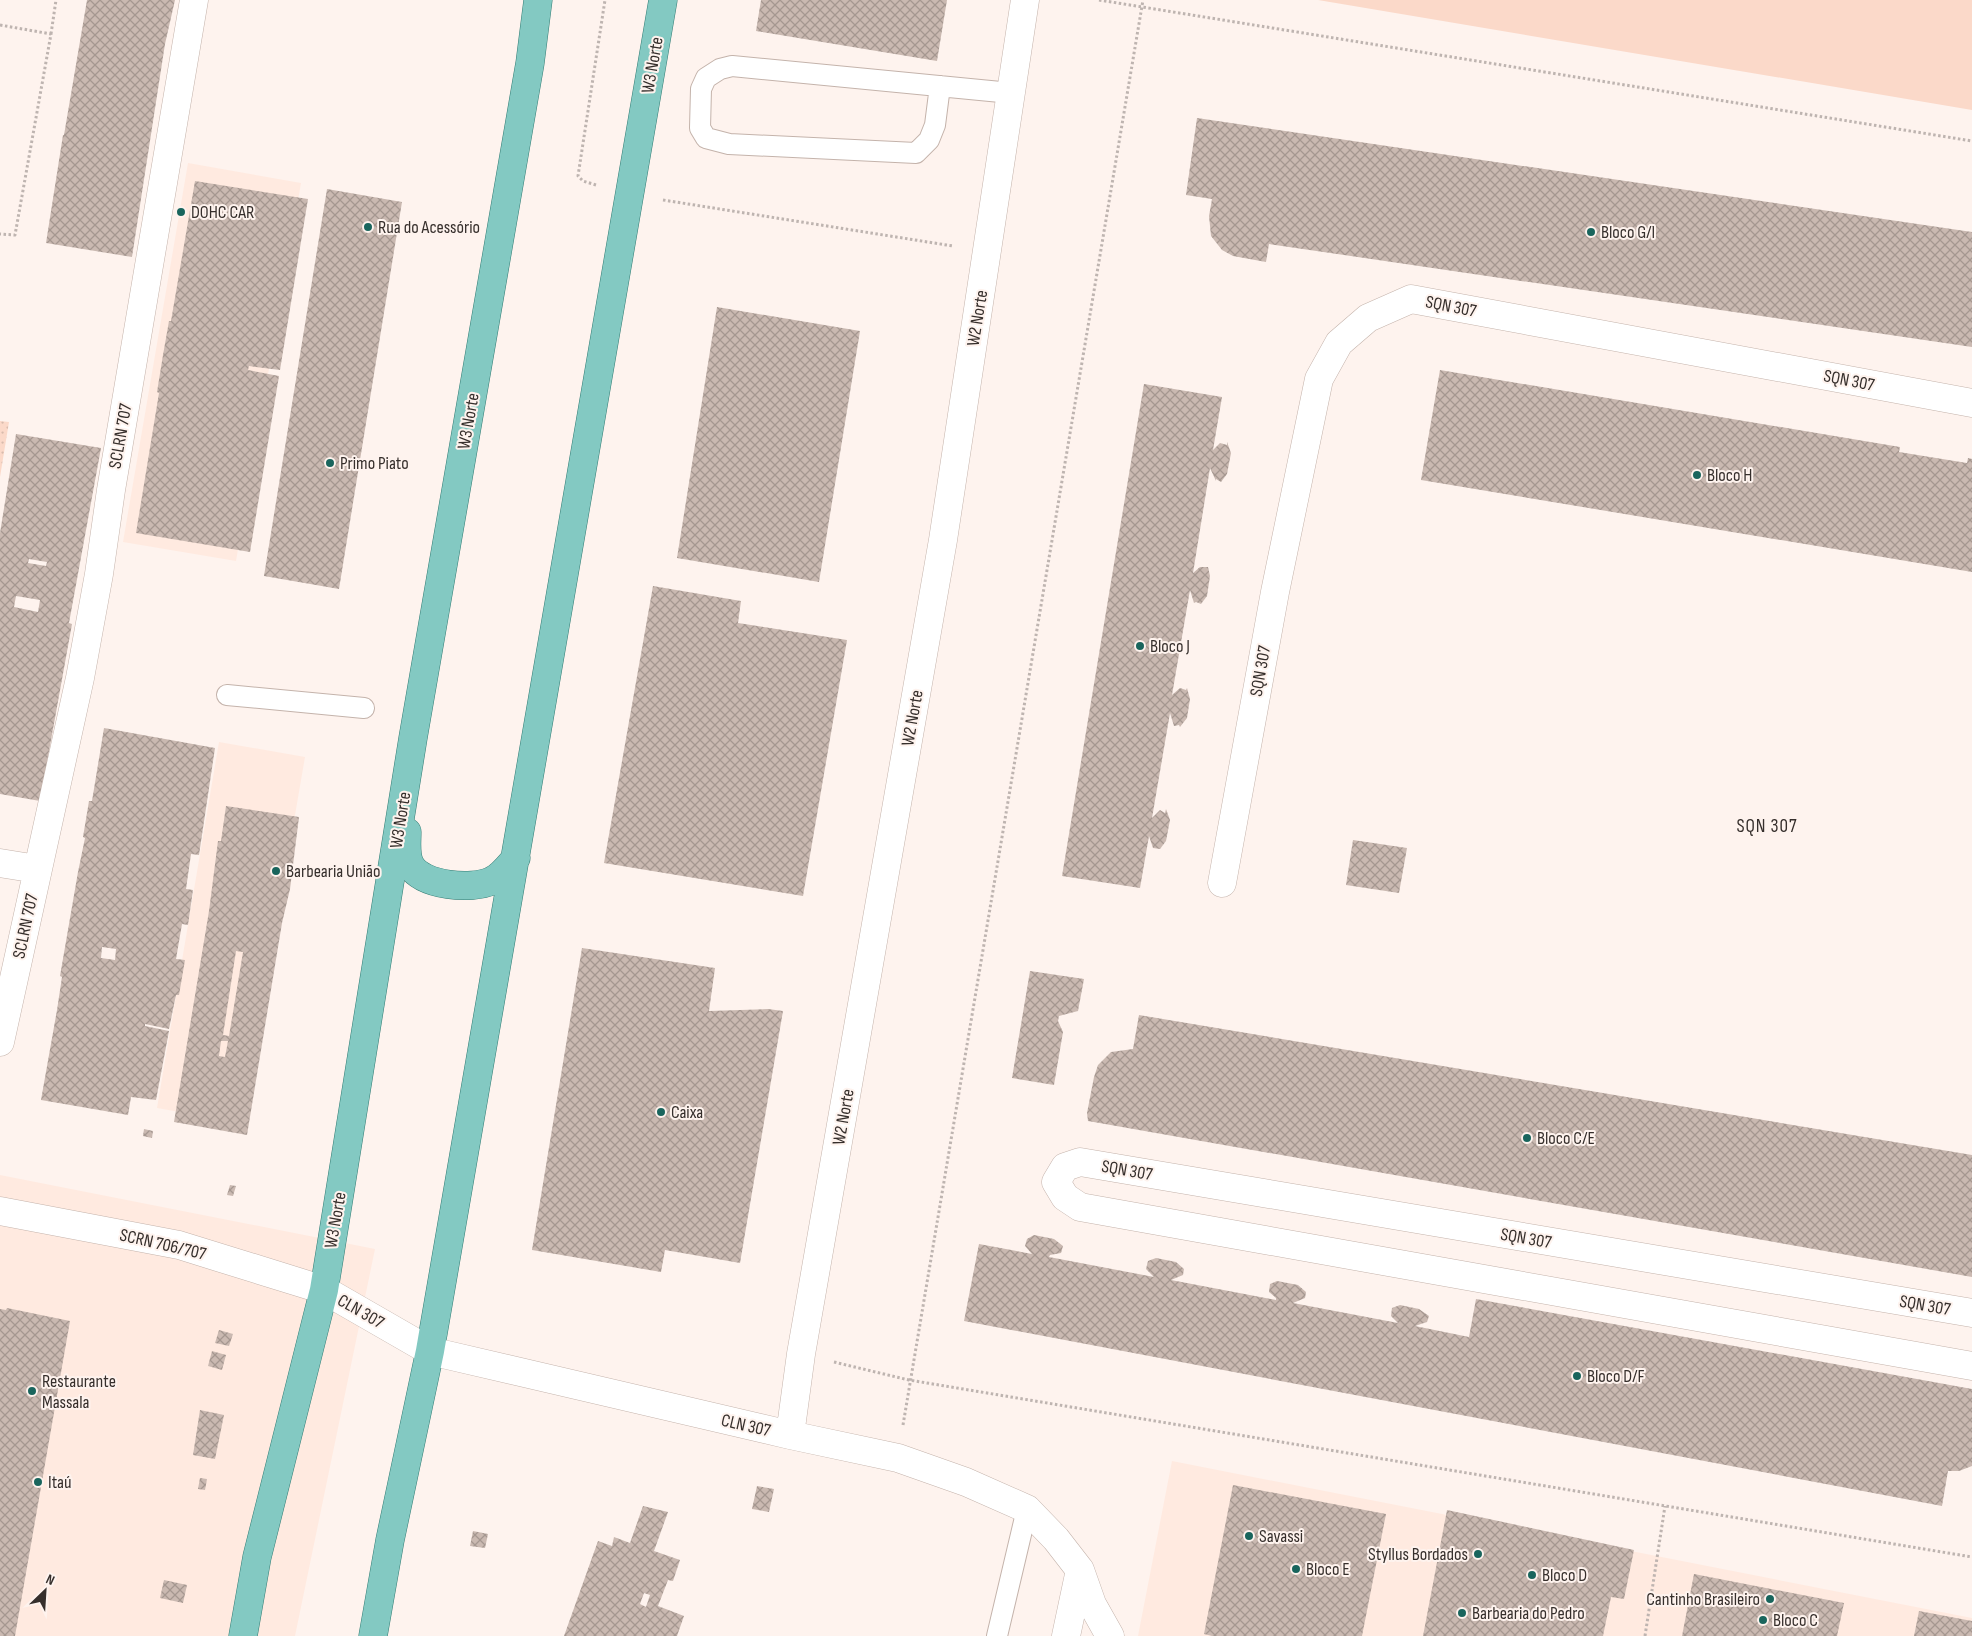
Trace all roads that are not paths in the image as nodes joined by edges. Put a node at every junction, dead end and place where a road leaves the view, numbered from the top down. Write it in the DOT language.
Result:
graph roads {
  1 [pos="194,0"];
  2 [pos="538,0"];
  3 [pos="663,0"];
  4 [pos="1025,0"];
  5 [pos="940,86"];
  6 [pos="1011,94"];
  7 [pos="1972,403"];
  8 [pos="227,695"];
  9 [pos="364,708"];
  10 [pos="413,738"];
  11 [pos="516,858"];
  12 [pos="0,862"];
  13 [pos="37,870"];
  14 [pos="1222,883"];
  15 [pos="0,1042"];
  16 [pos="0,1211"];
  17 [pos="324,1290"];
  18 [pos="1972,1313"];
  19 [pos="430,1351"];
  20 [pos="1972,1366"];
  21 [pos="790,1435"];
  22 [pos="1027,1509"];
  23 [pos="1080,1570"];
  24 [pos="243,1636"];
  25 [pos="373,1636"];
  26 [pos="997,1636"];
  27 [pos="1066,1636"];
  28 [pos="1110,1636"];
  1 -- 13 [label="street, SCLRN 707"];
  2 -- 10 [label="main road, W3 Norte"];
  3 -- 11 [label="main road, W3 Norte"];
  4 -- 6 [label="street, W2 Norte"];
  5 -- 5 [label="lane"];
  5 -- 6 [label="lane"];
  6 -- 21 [label="street, W2 Norte"];
  7 -- 14 [label="street, SQN 307"];
  8 -- 9 [label="lane"];
  10 -- 11 [label="main road"];
  10 -- 17 [label="main road, W3 Norte"];
  11 -- 19 [label="main road, W3 Norte"];
  12 -- 13 [label="street, SCLRN 707"];
  13 -- 15 [label="street, SCLRN 707"];
  16 -- 17 [label="street, SCRN 706/707"];
  17 -- 19 [label="street, CLN 307"];
  17 -- 24 [label="main road, W3 Norte"];
  18 -- 20 [label="street, SQN 307"];
  19 -- 21 [label="street, CLN 307"];
  19 -- 25 [label="main road, W3 Norte"];
  21 -- 22 [label="street, CLN 307"];
  22 -- 23 [label="street, CLN 307"];
  22 -- 26 [label="lane"];
  23 -- 27 [label="street"];
  23 -- 28 [label="street, CLN 307"];
}
